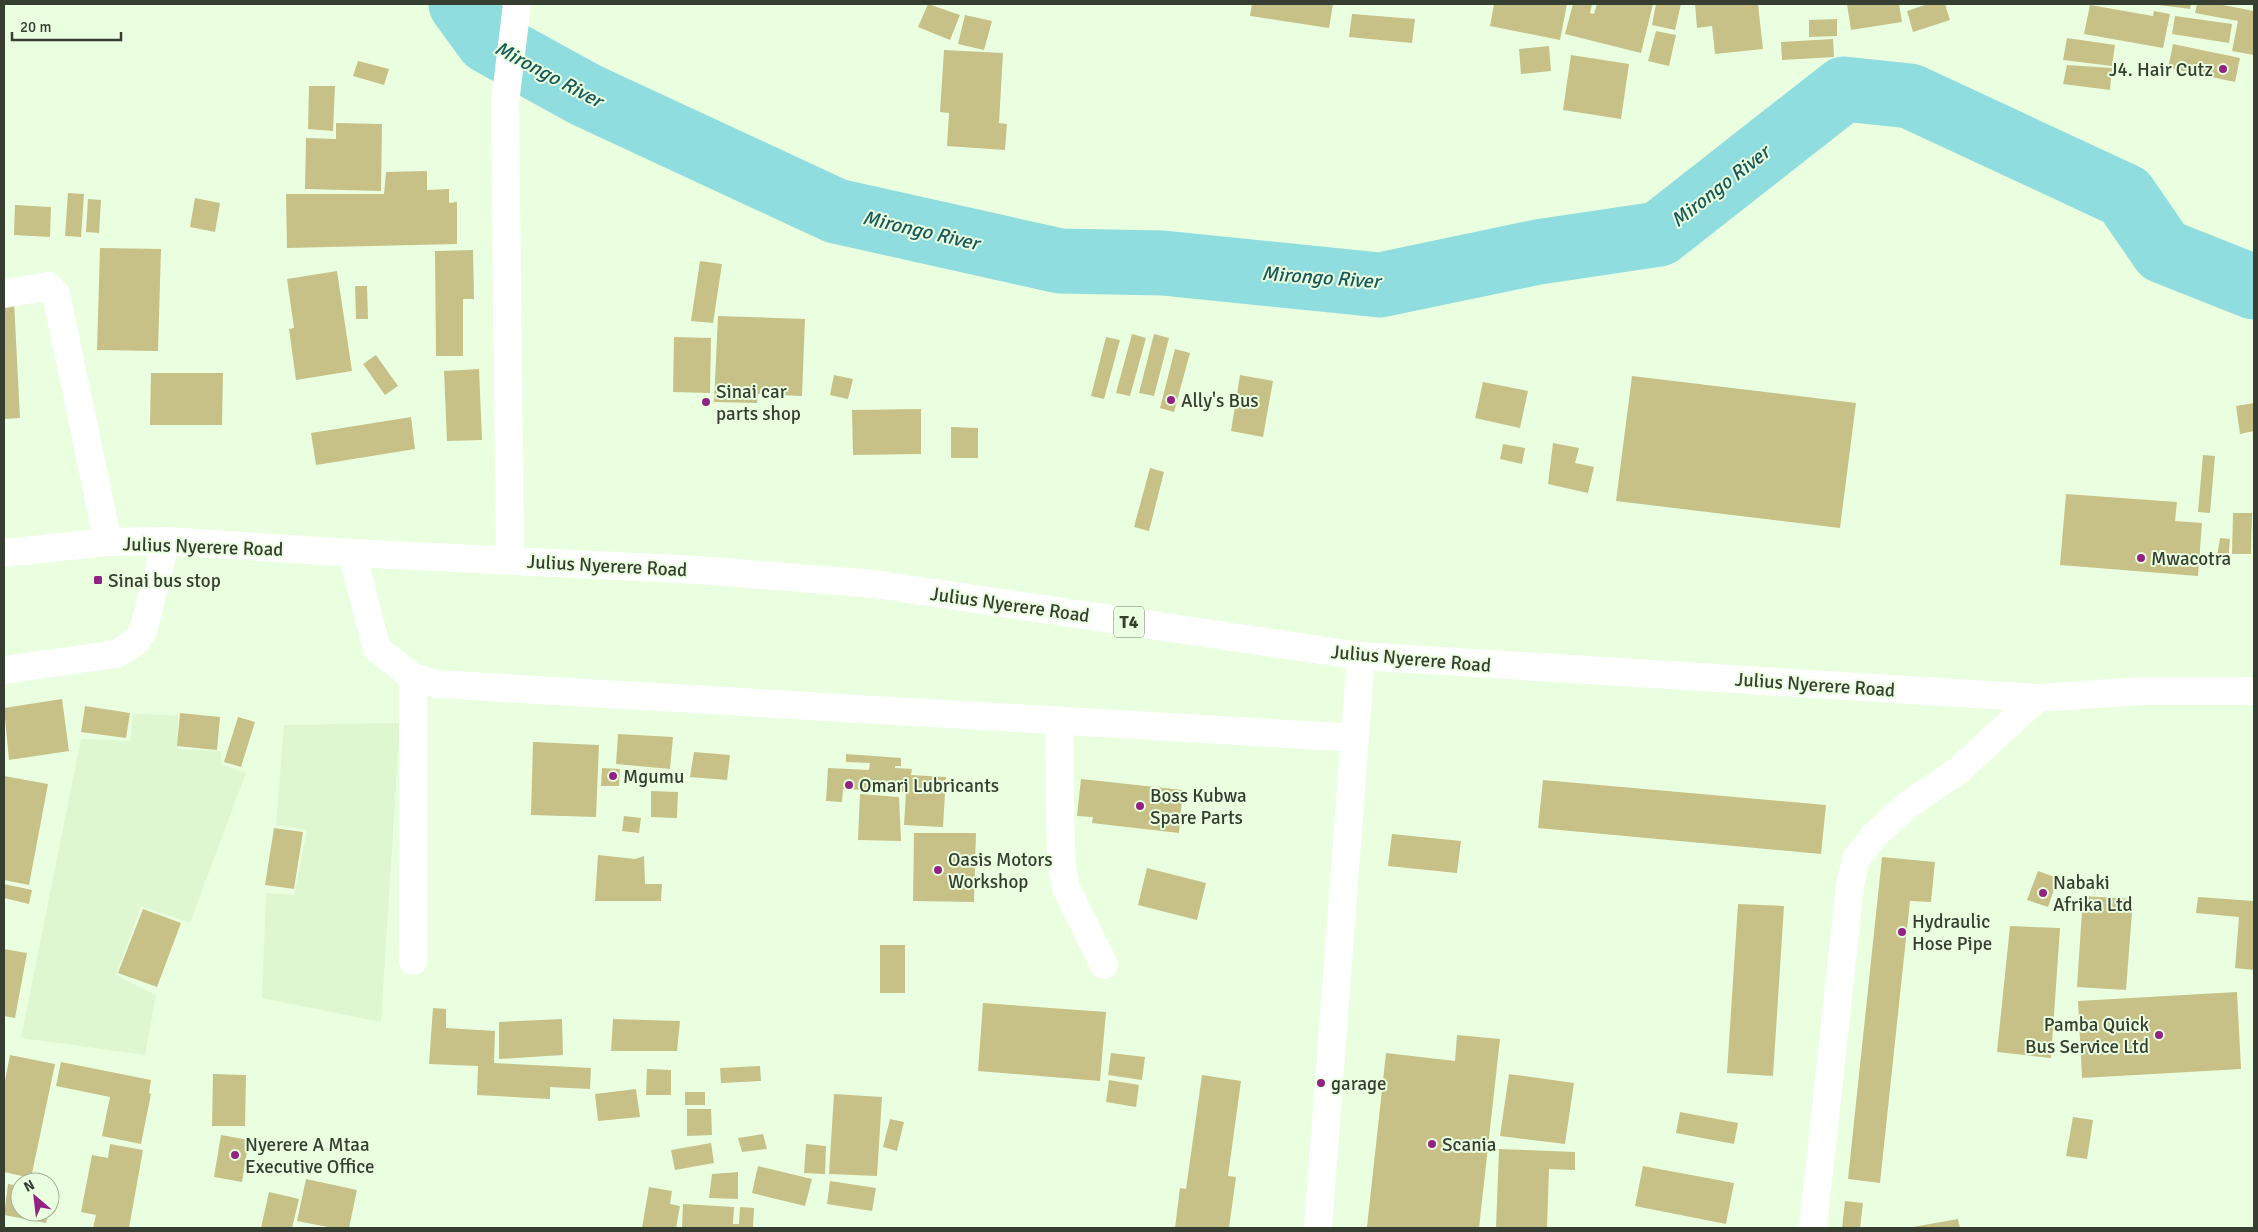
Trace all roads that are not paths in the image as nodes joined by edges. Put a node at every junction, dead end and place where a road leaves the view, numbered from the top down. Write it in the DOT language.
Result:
graph roads {
  1 [pos="517,4"];
  2 [pos="4,294"];
  3 [pos="166,541"];
  4 [pos="108,542"];
  5 [pos="4,553"];
  6 [pos="352,553"];
  7 [pos="510,561"];
  8 [pos="1361,656"];
  9 [pos="4,670"];
  10 [pos="413,677"];
  11 [pos="2254,691"];
  12 [pos="2037,698"];
  13 [pos="1059,720"];
  14 [pos="1355,738"];
  15 [pos="413,961"];
  16 [pos="1104,965"];
  17 [pos="1318,1228"];
  18 [pos="1813,1228"];
  1 -- 7 [label="main road"];
  2 -- 4 [label="main road"];
  3 -- 4 [label="main road, Julius Nyerere Road / T4"];
  3 -- 6 [label="main road, Julius Nyerere Road / T4"];
  3 -- 9 [label="main road"];
  4 -- 5 [label="main road, Julius Nyerere Road / T4"];
  6 -- 7 [label="main road, Julius Nyerere Road / T4"];
  6 -- 10 [label="main road"];
  7 -- 8 [label="main road, Julius Nyerere Road / T4"];
  8 -- 12 [label="main road, Julius Nyerere Road / T4"];
  8 -- 14 [label="main road"];
  10 -- 13 [label="main road"];
  10 -- 15 [label="main road"];
  11 -- 12 [label="main road, Julius Nyerere Road / T4"];
  12 -- 18 [label="main road"];
  13 -- 14 [label="main road"];
  13 -- 16 [label="main road"];
  14 -- 17 [label="main road"];
}
